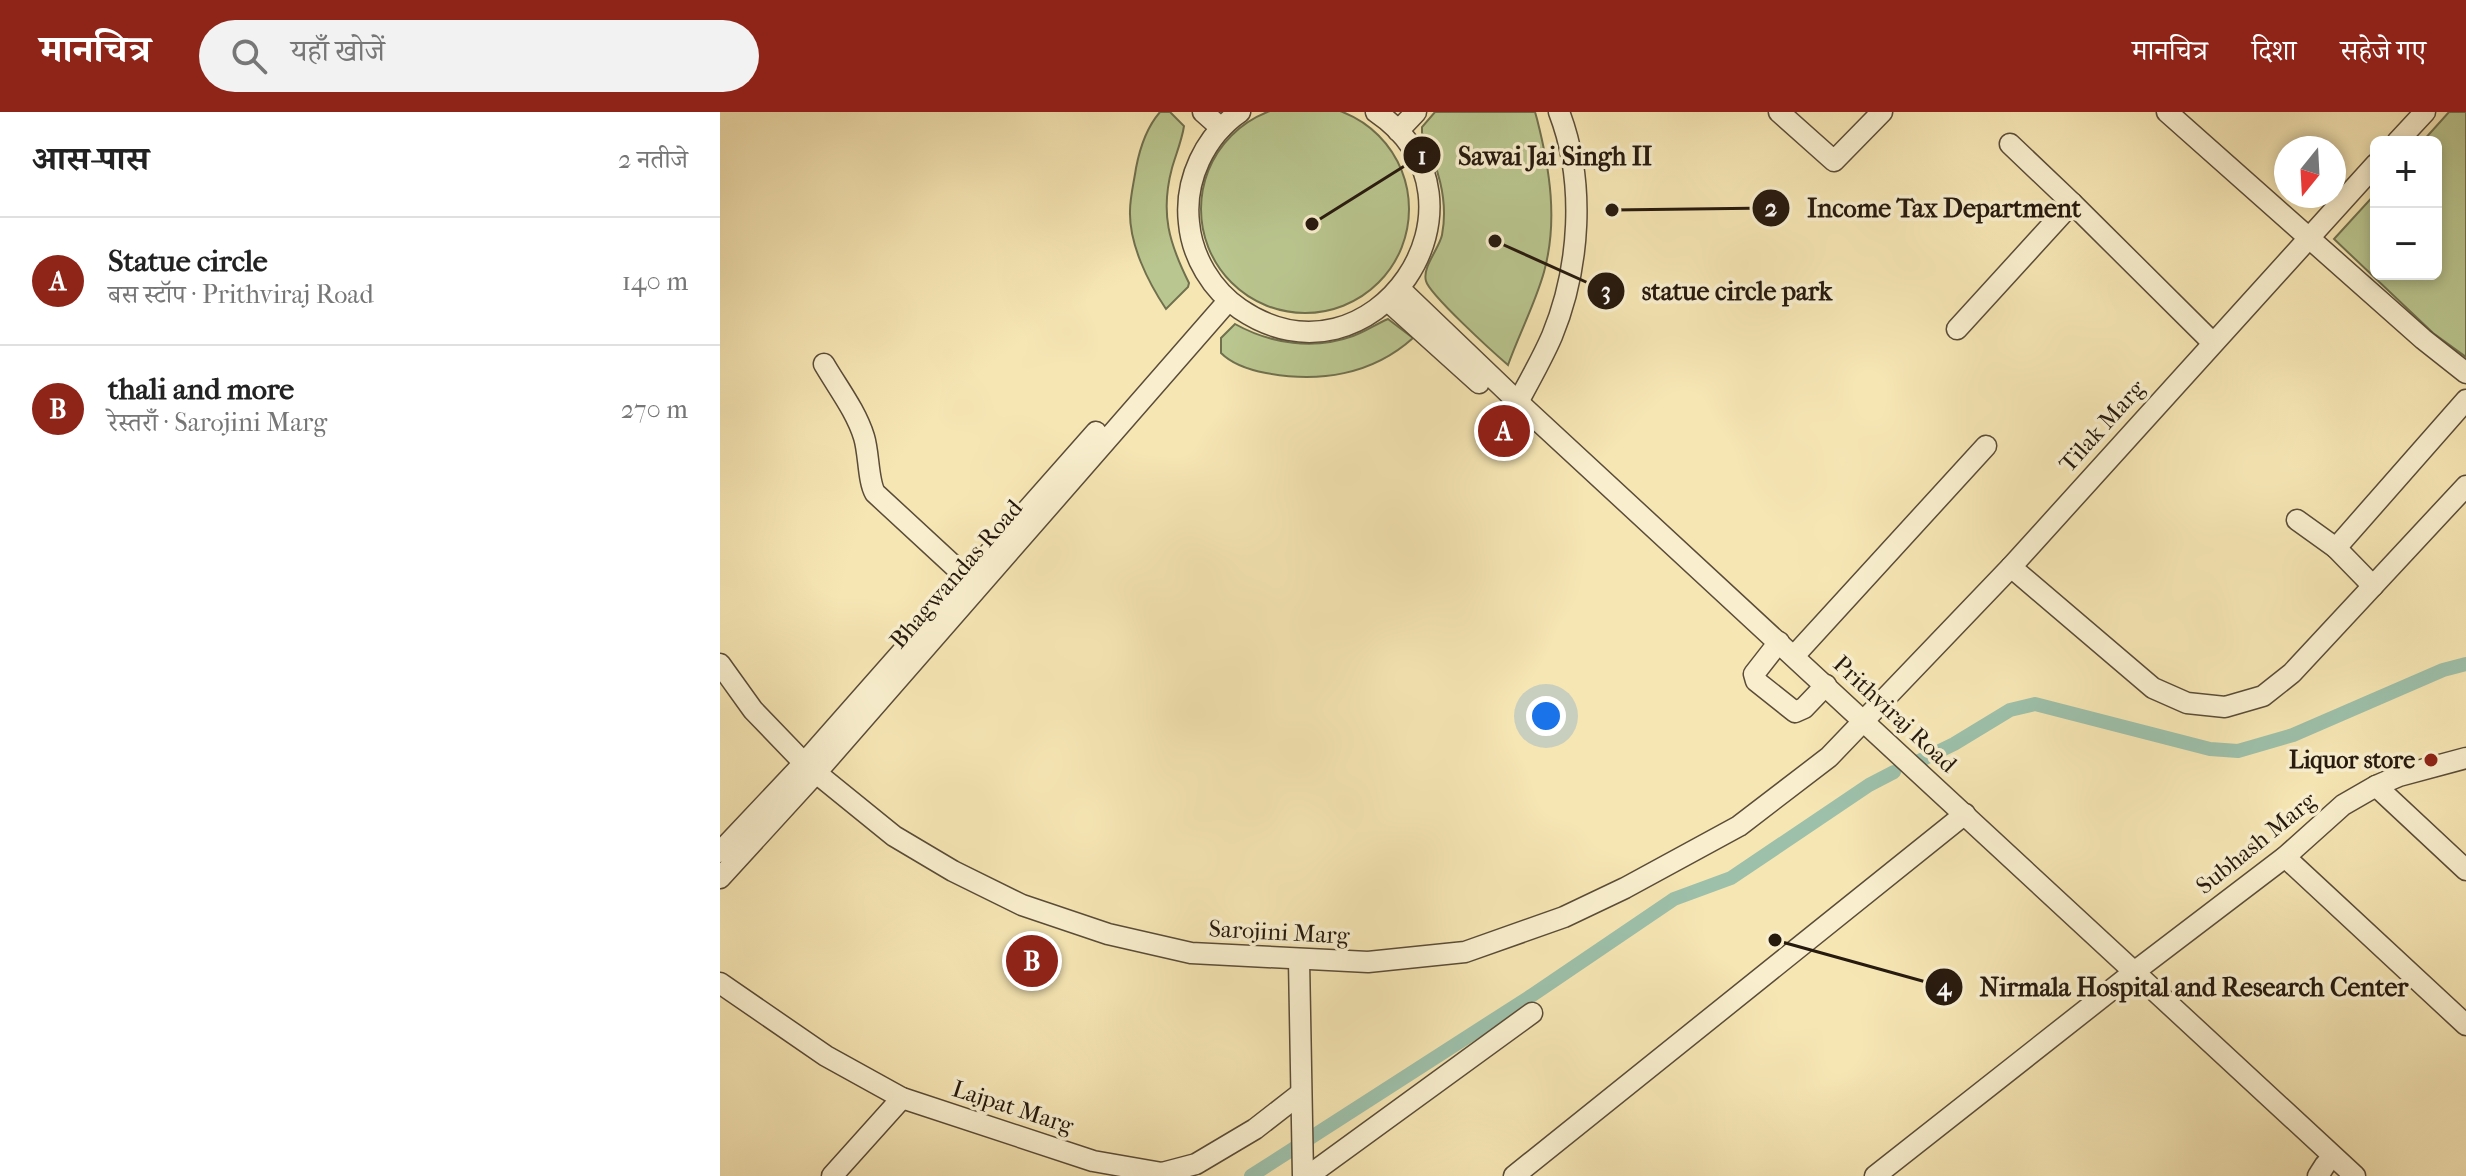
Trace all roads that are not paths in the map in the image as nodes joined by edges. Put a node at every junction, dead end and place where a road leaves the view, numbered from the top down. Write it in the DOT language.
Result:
graph roads {
  1 [pos="1203,112"];
  2 [pos="1240,112"];
  3 [pos="1416,112"];
  4 [pos="1559,112"];
  5 [pos="1779,112"];
  6 [pos="1882,112"];
  7 [pos="2167,112"];
  8 [pos="2425,112"];
  9 [pos="1387,118"];
  10 [pos="1221,128"];
  11 [pos="2403,136"];
  12 [pos="2010,144"];
  13 [pos="2370,171"];
  14 [pos="2072,203"];
  15 [pos="2308,238"];
  16 [pos="1394,295"];
  17 [pos="1224,297"];
  18 [pos="1957,329"];
  19 [pos="2213,343"];
  20 [pos="824,364"];
  21 [pos="2466,373"];
  22 [pos="2466,400"];
  23 [pos="1518,402"];
  24 [pos="1986,446"];
  25 [pos="2466,486"];
  26 [pos="2297,520"];
  27 [pos="2336,548"];
  28 [pos="2011,567"];
  29 [pos="967,578"];
  30 [pos="2373,586"];
  31 [pos="1782,649"];
  32 [pos="720,664"];
  33 [pos="1823,688"];
  34 [pos="1861,723"];
  35 [pos="2466,758"];
  36 [pos="810,768"];
  37 [pos="2376,786"];
  38 [pos="1962,817"];
  39 [pos="720,852"];
  40 [pos="2285,857"];
  41 [pos="2466,870"];
  42 [pos="720,878"];
  43 [pos="1299,960"];
  44 [pos="2129,976"];
  45 [pos="720,983"];
  46 [pos="1532,1013"];
  47 [pos="2466,1025"];
  48 [pos="902,1098"];
  49 [pos="1301,1098"];
  50 [pos="1305,1171"];
  51 [pos="2326,1172"];
  52 [pos="1171,1173"];
  53 [pos="832,1176"];
  54 [pos="1514,1176"];
  55 [pos="1875,1176"];
  56 [pos="2355,1176"];
  1 -- 10 [label="street"];
  2 -- 10 [label="street"];
  3 -- 9 [label="street"];
  4 -- 23 [label="street"];
  5 -- 6 [label="street"];
  7 -- 15 [label="street"];
  8 -- 11 [label="street"];
  9 -- 16 [label="street"];
  10 -- 17 [label="street"];
  12 -- 14 [label="street"];
  13 -- 15 [label="street, Tilak Marg"];
  14 -- 18 [label="street"];
  14 -- 19 [label="street"];
  15 -- 19 [label="street, Tilak Marg"];
  15 -- 21 [label="street"];
  16 -- 17 [label="street"];
  16 -- 23 [label="street, Prithviraj Road"];
  16 -- 31 [label="street, Prithviraj Road"];
  17 -- 29 [label="street, Bhagwandas Road"];
  17 -- 36 [label="street, Bhagwandas Road"];
  19 -- 28 [label="street, Tilak Marg"];
  20 -- 29 [label="street"];
  22 -- 27 [label="street"];
  23 -- 31 [label="street, Prithviraj Road"];
  24 -- 31 [label="street"];
  25 -- 30 [label="street"];
  26 -- 27 [label="street"];
  27 -- 30 [label="street"];
  28 -- 30 [label="street"];
  28 -- 34 [label="street, Tilak Marg"];
  29 -- 36 [label="street, Bhagwandas Road"];
  31 -- 33 [label="street, Prithviraj Road"];
  31 -- 33 [label="street"];
  32 -- 36 [label="street, Sarojini Marg"];
  33 -- 34 [label="street, Prithviraj Road"];
  34 -- 38 [label="street, Prithviraj Road"];
  34 -- 43 [label="street, Sarojini Marg"];
  35 -- 37 [label="street, Subhash Marg"];
  36 -- 39 [label="street, Bhagwandas Road"];
  36 -- 42 [label="street, Bhagwandas Road"];
  36 -- 43 [label="street, Sarojini Marg"];
  37 -- 40 [label="street, Subhash Marg"];
  37 -- 41 [label="street"];
  38 -- 44 [label="street, Prithviraj Road"];
  38 -- 54 [label="street"];
  40 -- 44 [label="street, Subhash Marg"];
  40 -- 47 [label="street"];
  43 -- 49 [label="street"];
  44 -- 51 [label="street, Prithviraj Road"];
  44 -- 55 [label="street, Subhash Marg"];
  44 -- 56 [label="street, Prithviraj Road"];
  45 -- 48 [label="street, Lajpat Marg"];
  46 -- 50 [label="street"];
  48 -- 52 [label="street, Lajpat Marg"];
  48 -- 53 [label="street"];
  49 -- 50 [label="street"];
  49 -- 52 [label="street, Lajpat Marg"];
}
